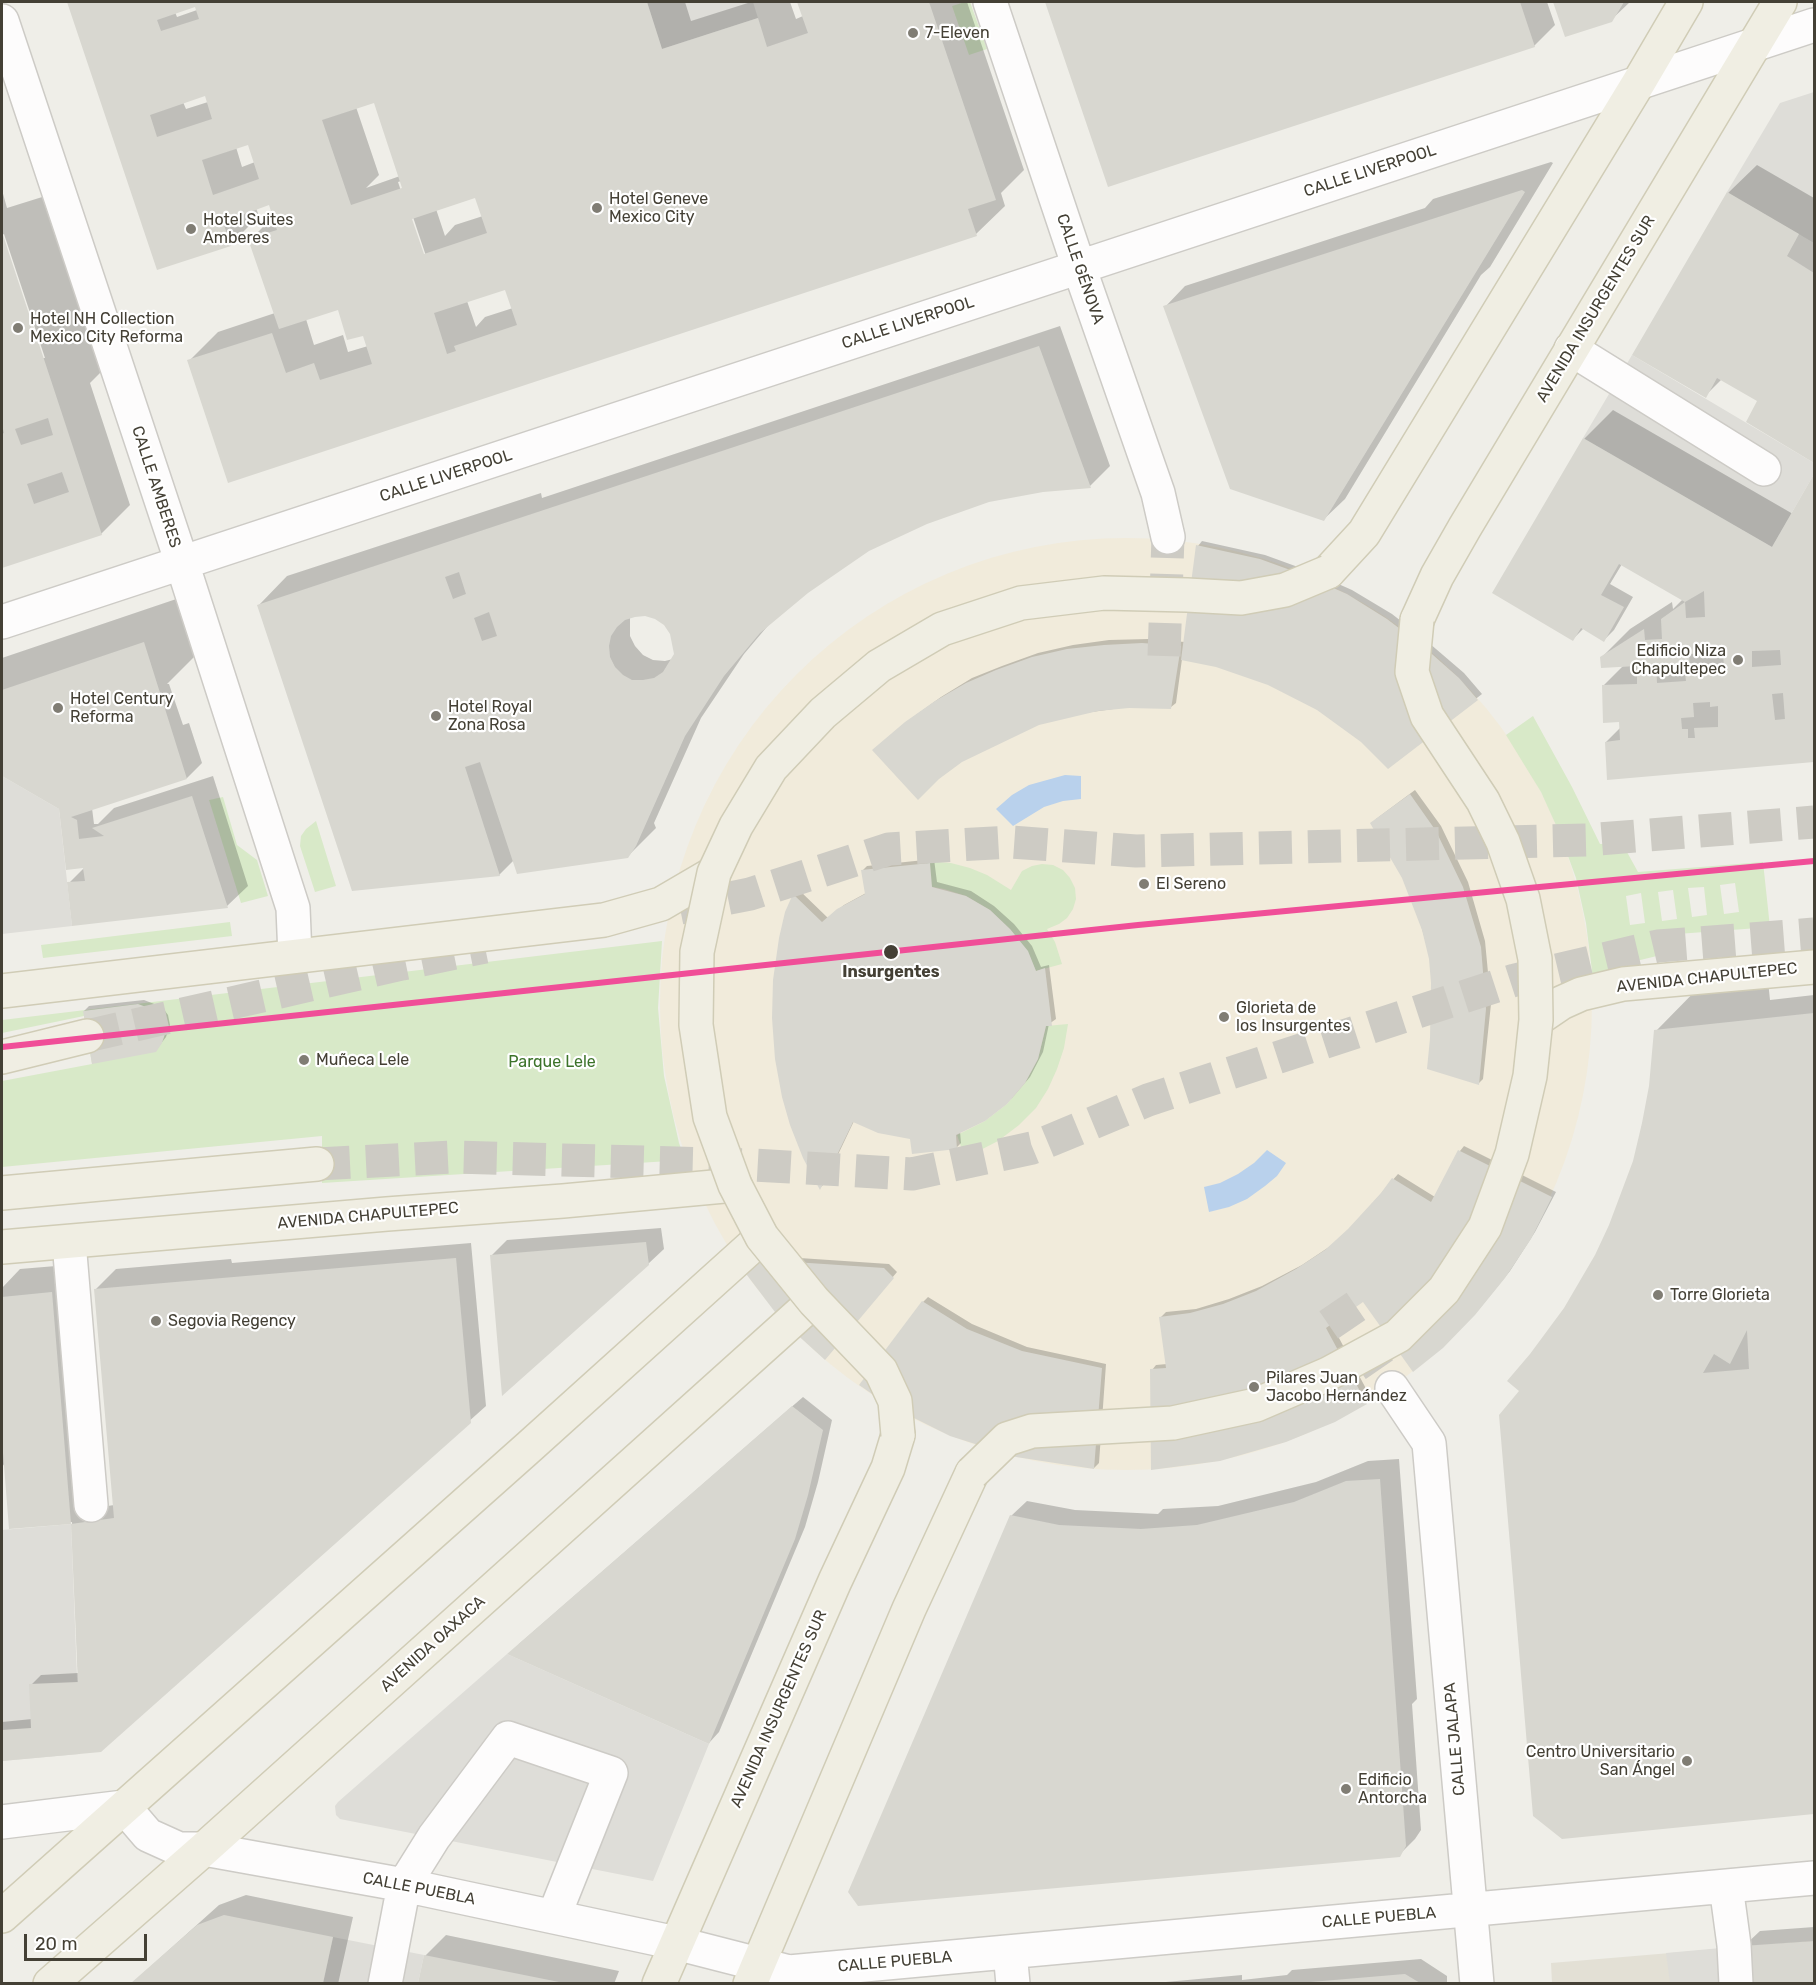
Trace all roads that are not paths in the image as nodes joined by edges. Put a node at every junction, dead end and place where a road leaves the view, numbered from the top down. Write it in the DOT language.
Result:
graph roads {
  1 [pos="990,2"];
  2 [pos="1686,2"];
  3 [pos="1780,2"];
  4 [pos="2,21"];
  5 [pos="1815,25"];
  6 [pos="1753,46"];
  7 [pos="1639,82"];
  8 [pos="1079,267"];
  9 [pos="1571,349"];
  10 [pos="1764,469"];
  11 [pos="1168,537"];
  12 [pos="182,563"];
  13 [pos="2,622"];
  14 [pos="714,873"];
  15 [pos="295,956"];
  16 [pos="1815,967"];
  17 [pos="2,990"];
  18 [pos="1536,1020"];
  19 [pos="87,1036"];
  20 [pos="2,1056"];
  21 [pos="317,1164"];
  22 [pos="735,1185"];
  23 [pos="2,1193"];
  24 [pos="762,1237"];
  25 [pos="69,1242"];
  26 [pos="2,1247"];
  27 [pos="814,1301"];
  28 [pos="1392,1388"];
  29 [pos="91,1505"];
  30 [pos="124,1807"];
  31 [pos="2,1822"];
  32 [pos="204,1849"];
  33 [pos="1815,1878"];
  34 [pos="404,1885"];
  35 [pos="1726,1886"];
  36 [pos="1470,1910"];
  37 [pos="2,1916"];
  38 [pos="554,1916"];
  39 [pos="676,1943"];
  40 [pos="1010,1952"];
  41 [pos="754,1974"];
  42 [pos="50,1983"];
  43 [pos="385,1983"];
  44 [pos="659,1983"];
  45 [pos="1013,1983"];
  46 [pos="1477,1983"];
  47 [pos="1736,1983"];
  1 -- 8 [label="street, CALLE GÉNOVA"];
  2 -- 7 [label="main road"];
  3 -- 6 [label="main road, AVENIDA INSURGENTES SUR"];
  4 -- 12 [label="street, CALLE AMBERES"];
  5 -- 6 [label="street, CALLE LIVERPOOL"];
  6 -- 7 [label="street, CALLE LIVERPOOL"];
  6 -- 9 [label="main road, AVENIDA INSURGENTES SUR"];
  7 -- 8 [label="street, CALLE LIVERPOOL"];
  7 -- 14 [label="main road, bridge"];
  8 -- 11 [label="street, CALLE GÉNOVA"];
  8 -- 12 [label="street, CALLE LIVERPOOL"];
  9 -- 10 [label="street"];
  9 -- 18 [label="main road, AVENIDA INSURGENTES SUR, bridge"];
  12 -- 13 [label="street, CALLE LIVERPOOL"];
  12 -- 15 [label="street, CALLE AMBERES"];
  14 -- 15 [label="main road"];
  14 -- 22 [label="main road, bridge"];
  15 -- 17 [label="main road"];
  16 -- 18 [label="main road, AVENIDA CHAPULTEPEC"];
  18 -- 41 [label="main road, bridge"];
  19 -- 20 [label="main road"];
  21 -- 23 [label="main road"];
  22 -- 24 [label="main road, bridge"];
  22 -- 25 [label="main road, AVENIDA CHAPULTEPEC"];
  24 -- 27 [label="main road, bridge"];
  24 -- 30 [label="main road"];
  25 -- 26 [label="main road, AVENIDA CHAPULTEPEC"];
  25 -- 29 [label="street"];
  27 -- 32 [label="main road, AVENIDA OAXACA"];
  27 -- 39 [label="main road, AVENIDA INSURGENTES SUR, bridge"];
  28 -- 36 [label="street, CALLE JALAPA"];
  30 -- 31 [label="street"];
  30 -- 32 [label="street, CALLE PUEBLA"];
  30 -- 37 [label="main road"];
  32 -- 34 [label="street, CALLE PUEBLA"];
  32 -- 42 [label="main road, AVENIDA OAXACA"];
  33 -- 35 [label="street, CALLE PUEBLA"];
  34 -- 38 [label="street, CALLE PUEBLA"];
  34 -- 38 [label="street"];
  34 -- 43 [label="street"];
  35 -- 36 [label="street, CALLE PUEBLA"];
  35 -- 47 [label="street"];
  36 -- 40 [label="street, CALLE PUEBLA"];
  36 -- 46 [label="street, CALLE JALAPA"];
  38 -- 39 [label="street, CALLE PUEBLA"];
  39 -- 41 [label="street, CALLE PUEBLA"];
  39 -- 44 [label="main road, AVENIDA INSURGENTES SUR"];
  40 -- 41 [label="street, CALLE PUEBLA"];
  40 -- 45 [label="street"];
}
